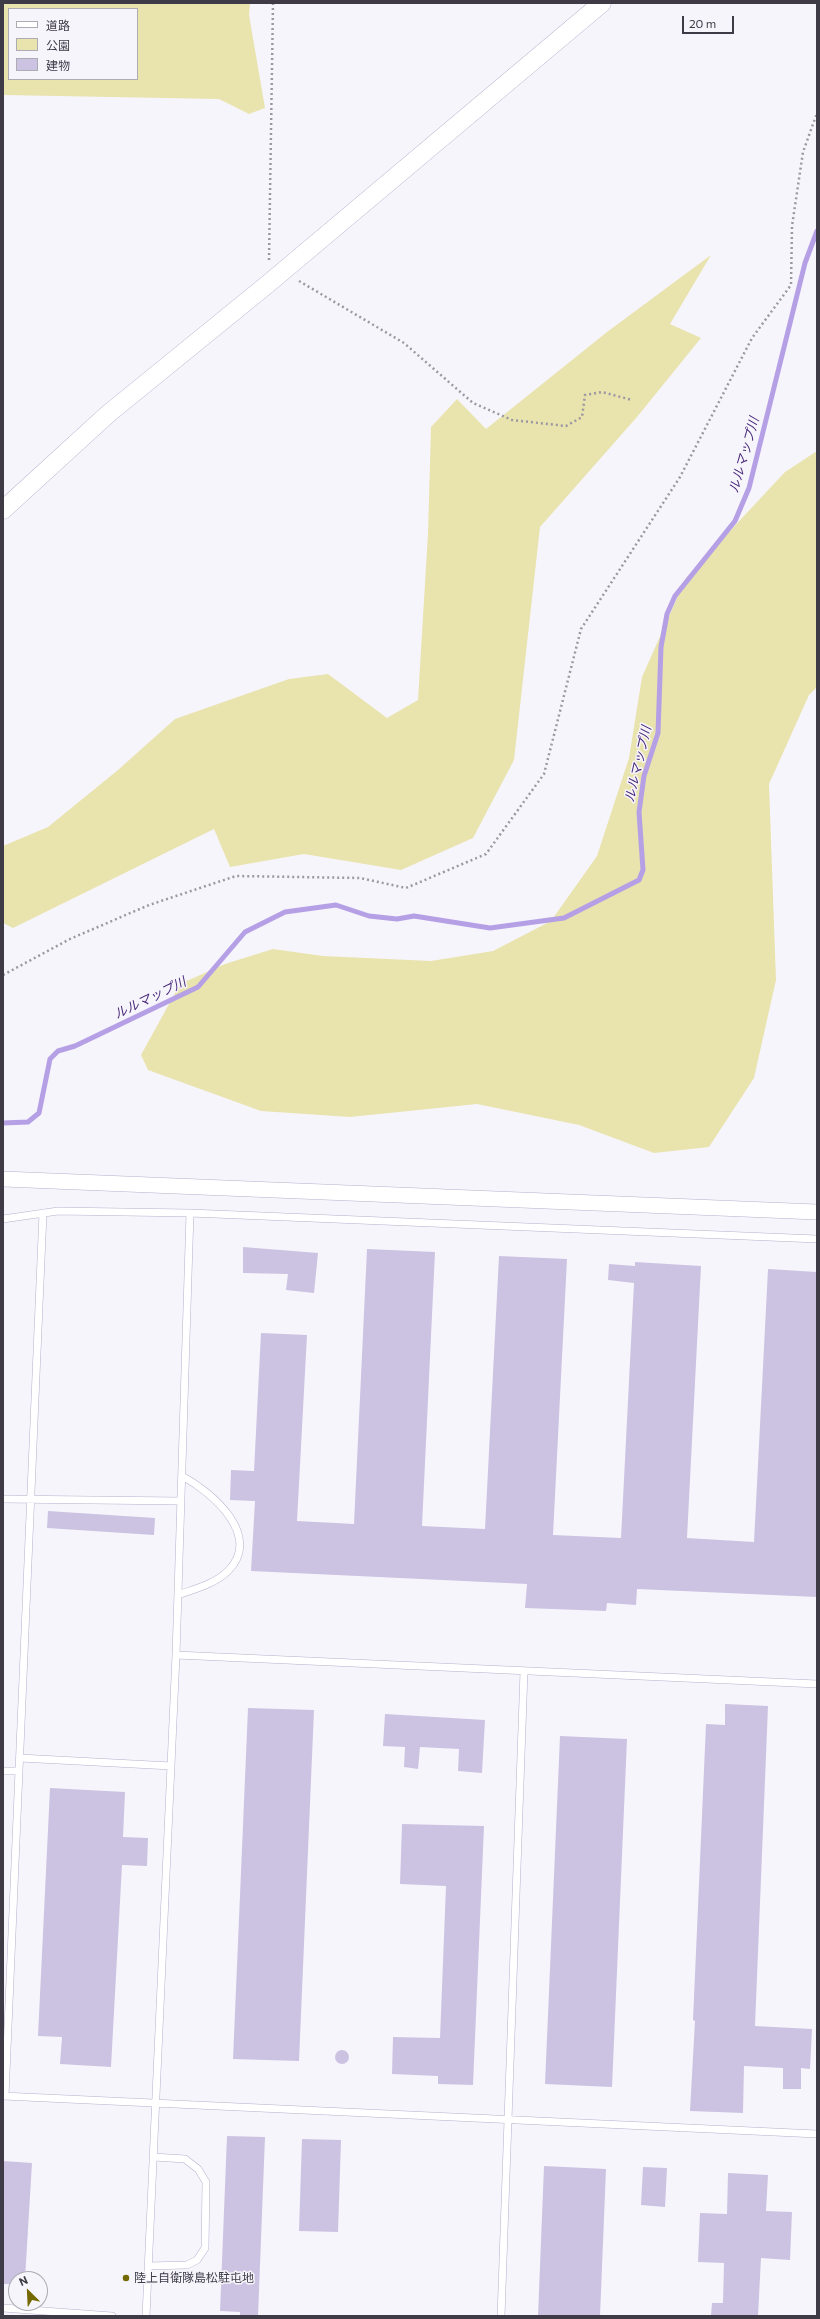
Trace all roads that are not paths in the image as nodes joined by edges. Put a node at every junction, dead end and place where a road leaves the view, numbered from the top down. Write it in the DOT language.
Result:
graph roads {
  1 [pos="602,3"];
  2 [pos="3,510"];
  3 [pos="3,1179"];
  4 [pos="817,1212"];
  5 [pos="43,1213"];
  6 [pos="190,1213"];
  7 [pos="3,1219"];
  8 [pos="817,1239"];
  9 [pos="182,1476"];
  10 [pos="3,1499"];
  11 [pos="31,1499"];
  12 [pos="181,1501"];
  13 [pos="178,1595"];
  14 [pos="176,1655"];
  15 [pos="524,1671"];
  16 [pos="817,1684"];
  17 [pos="20,1758"];
  18 [pos="171,1766"];
  19 [pos="3,1770"];
  20 [pos="19,1771"];
  21 [pos="4,2096"];
  22 [pos="156,2104"];
  23 [pos="509,2120"];
  24 [pos="817,2134"];
  25 [pos="154,2156"];
  26 [pos="148,2266"];
  27 [pos="3,2308"];
  28 [pos="112,2316"];
  29 [pos="146,2316"];
  30 [pos="501,2316"];
  1 -- 2 [label="street"];
  3 -- 4 [label="street"];
  5 -- 6 [label="lane"];
  5 -- 7 [label="lane"];
  5 -- 11 [label="lane"];
  6 -- 8 [label="lane"];
  6 -- 9 [label="lane"];
  9 -- 12 [label="lane"];
  9 -- 13 [label="lane"];
  10 -- 11 [label="lane"];
  11 -- 12 [label="lane"];
  11 -- 17 [label="lane"];
  12 -- 13 [label="lane"];
  13 -- 14 [label="lane"];
  14 -- 15 [label="lane"];
  14 -- 18 [label="lane"];
  15 -- 16 [label="lane"];
  15 -- 23 [label="lane"];
  17 -- 18 [label="lane"];
  17 -- 20 [label="lane"];
  18 -- 22 [label="lane"];
  19 -- 20 [label="lane"];
  20 -- 21 [label="lane"];
  21 -- 22 [label="lane"];
  22 -- 23 [label="lane"];
  22 -- 25 [label="lane"];
  23 -- 24 [label="lane"];
  23 -- 30 [label="lane"];
  25 -- 26 [label="lane"];
  25 -- 26 [label="lane"];
  26 -- 29 [label="lane"];
  27 -- 28 [label="lane"];
}
